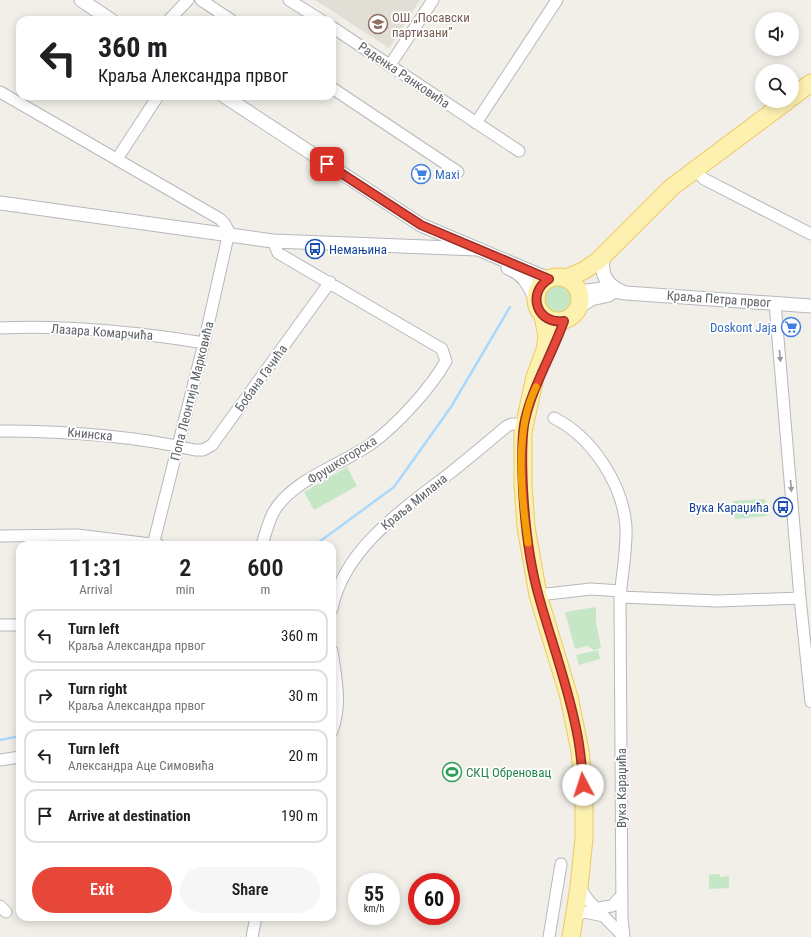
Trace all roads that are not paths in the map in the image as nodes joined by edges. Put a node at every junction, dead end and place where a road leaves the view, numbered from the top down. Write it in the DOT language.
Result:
graph roads {
  1 [pos="81,0"];
  2 [pos="188,0"];
  3 [pos="201,0"];
  4 [pos="289,0"];
  5 [pos="433,0"];
  6 [pos="557,0"];
  7 [pos="105,16"];
  8 [pos="173,16"];
  9 [pos="225,16"];
  10 [pos="314,16"];
  11 [pos="336,30"];
  12 [pos="390,65"];
  13 [pos="811,84"];
  14 [pos="336,91"];
  15 [pos="0,92"];
  16 [pos="799,92"];
  17 [pos="155,100"];
  18 [pos="230,100"];
  19 [pos="777,108"];
  20 [pos="476,123"];
  21 [pos="519,151"];
  22 [pos="116,159"];
  23 [pos="694,169"];
  24 [pos="458,172"];
  25 [pos="0,203"];
  26 [pos="421,225"];
  27 [pos="811,234"];
  28 [pos="229,236"];
  29 [pos="275,247"];
  30 [pos="427,248"];
  31 [pos="460,249"];
  32 [pos="477,249"];
  33 [pos="601,258"];
  34 [pos="558,278"];
  35 [pos="330,282"];
  36 [pos="626,293"];
  37 [pos="579,297"];
  38 [pos="536,300"];
  39 [pos="775,303"];
  40 [pos="811,306"];
  41 [pos="543,316"];
  42 [pos="564,321"];
  43 [pos="0,328"];
  44 [pos="204,343"];
  45 [pos="529,400"];
  46 [pos="554,418"];
  47 [pos="524,424"];
  48 [pos="0,431"];
  49 [pos="179,446"];
  50 [pos="0,536"];
  51 [pos="124,541"];
  52 [pos="156,541"];
  53 [pos="263,541"];
  54 [pos="336,590"];
  55 [pos="620,594"];
  56 [pos="538,595"];
  57 [pos="800,598"];
  58 [pos="16,624"];
  59 [pos="0,625"];
  60 [pos="336,682"];
  61 [pos="811,702"];
  62 [pos="336,714"];
  63 [pos="16,758"];
  64 [pos="0,760"];
  65 [pos="561,864"];
  66 [pos="579,887"];
  67 [pos="622,895"];
  68 [pos="601,912"];
  69 [pos="574,917"];
  70 [pos="255,921"];
  71 [pos="252,937"];
  72 [pos="549,937"];
  73 [pos="570,937"];
  74 [pos="624,937"];
  1 -- 7 [label="street"];
  2 -- 8 [label="street"];
  3 -- 9 [label="street"];
  4 -- 10 [label="street"];
  5 -- 12 [label="street"];
  6 -- 20 [label="street"];
  11 -- 12 [label="street, Раденка Ранковића"];
  12 -- 20 [label="street, Раденка Ранковића"];
  13 -- 16 [label="main road"];
  14 -- 24 [label="street"];
  15 -- 22 [label="street"];
  17 -- 22 [label="street"];
  18 -- 26 [label="street"];
  19 -- 23 [label="main road"];
  20 -- 21 [label="street, Раденка Ранковића"];
  22 -- 28 [label="street"];
  23 -- 27 [label="street"];
  23 -- 33 [label="main road"];
  25 -- 28 [label="street"];
  26 -- 30 [label="street"];
  26 -- 32 [label="street"];
  28 -- 29 [label="street"];
  28 -- 44 [label="street, Попа Леонтија Марковића"];
  29 -- 30 [label="street"];
  29 -- 35 [label="street"];
  30 -- 31 [label="street"];
  31 -- 32 [label="street"];
  31 -- 38 [label="street"];
  32 -- 34 [label="street"];
  33 -- 34 [label="main road"];
  33 -- 36 [label="street"];
  33 -- 37 [label="main road"];
  34 -- 37 [label="main road"];
  34 -- 38 [label="main road"];
  35 -- 49 [label="street, Бобана Гачића"];
  35 -- 53 [label="street, Фрушкогорска"];
  36 -- 37 [label="street, Краља Петра првог"];
  36 -- 39 [label="street, Краља Петра првог"];
  37 -- 42 [label="main road"];
  38 -- 41 [label="main road"];
  39 -- 40 [label="street, Краља Петра првог"];
  39 -- 57 [label="street, one-way"];
  41 -- 42 [label="main road"];
  41 -- 45 [label="main road"];
  42 -- 45 [label="main road"];
  43 -- 44 [label="street, Лазара Комарчића"];
  44 -- 49 [label="street, Попа Леонтија Марковића"];
  45 -- 47 [label="main road"];
  46 -- 55 [label="street, Вука Караџића"];
  47 -- 54 [label="street, Краља Милана"];
  47 -- 56 [label="main road"];
  48 -- 49 [label="street, Книнска"];
  49 -- 52 [label="street, Попа Леонтија Марковића"];
  50 -- 51 [label="street"];
  55 -- 56 [label="street"];
  55 -- 57 [label="street"];
  55 -- 67 [label="street, Вука Караџића"];
  56 -- 66 [label="main road"];
  57 -- 61 [label="street"];
  58 -- 59 [label="street"];
  60 -- 62 [label="street"];
  63 -- 64 [label="street"];
  65 -- 72 [label="street"];
  66 -- 68 [label="street"];
  66 -- 69 [label="main road"];
  67 -- 68 [label="street"];
  67 -- 74 [label="street, Вука Караџића"];
  68 -- 69 [label="street"];
  68 -- 74 [label="street"];
  69 -- 73 [label="main road"];
  70 -- 71 [label="street"];
}
